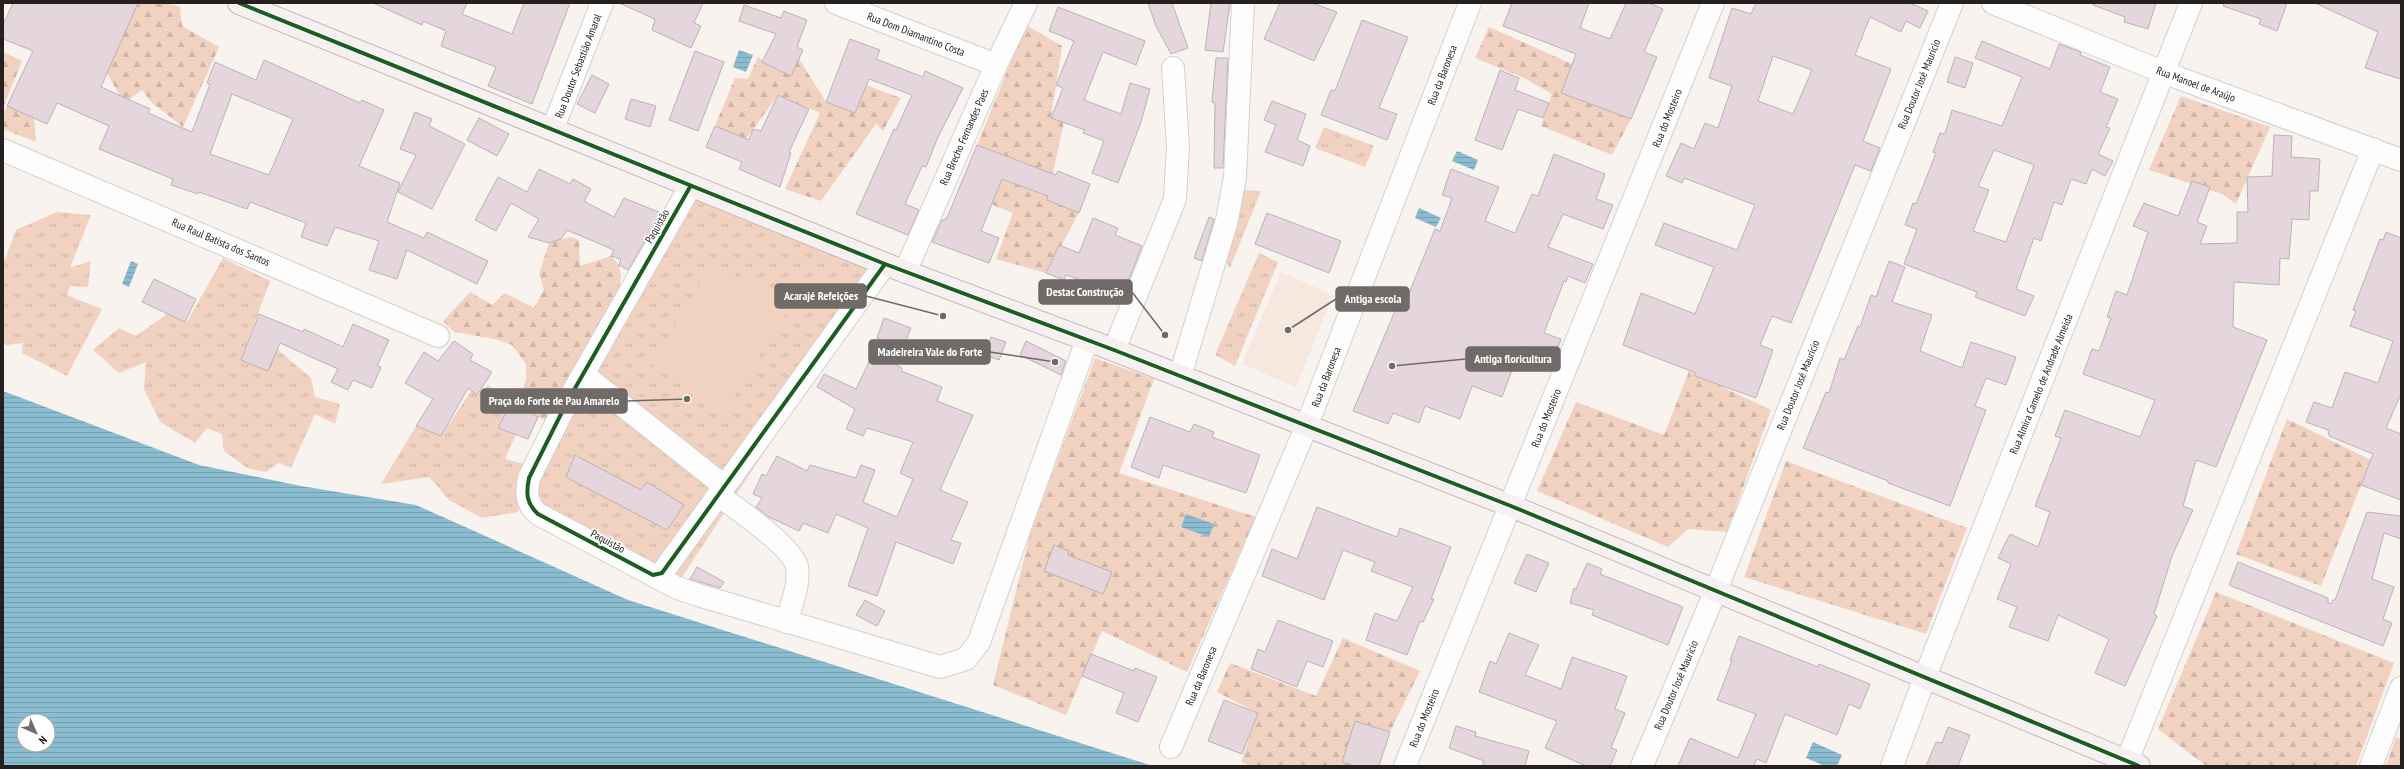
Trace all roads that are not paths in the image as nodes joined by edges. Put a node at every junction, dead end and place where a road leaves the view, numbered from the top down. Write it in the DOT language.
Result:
graph roads {
  1 [pos="239,3"];
  2 [pos="602,3"];
  3 [pos="836,3"];
  4 [pos="1026,3"];
  5 [pos="1243,3"];
  6 [pos="1470,3"];
  7 [pos="1713,3"];
  8 [pos="1952,3"];
  9 [pos="1993,3"];
  10 [pos="2191,3"];
  11 [pos="996,65"];
  12 [pos="1174,68"];
  13 [pos="2165,73"];
  14 [pos="553,128"];
  15 [pos="2373,149"];
  16 [pos="3,150"];
  17 [pos="2401,160"];
  18 [pos="690,187"];
  19 [pos="885,264"];
  20 [pos="906,272"];
  21 [pos="438,336"];
  22 [pos="1087,340"];
  23 [pos="1114,350"];
  24 [pos="583,374"];
  25 [pos="1180,376"];
  26 [pos="1307,425"];
  27 [pos="721,491"];
  28 [pos="1511,506"];
  29 [pos="653,576"];
  30 [pos="1716,590"];
  31 [pos="786,622"];
  32 [pos="1925,677"];
  33 [pos="2401,688"];
  34 [pos="1171,747"];
  35 [pos="2130,764"];
  36 [pos="1405,766"];
  37 [pos="1642,766"];
  38 [pos="1892,766"];
  39 [pos="2371,766"];
  1 -- 14 [label="main road"];
  2 -- 14 [label="street, Rua Doutor Sebastião Amaral"];
  3 -- 11 [label="street, Rua Dom Diamantino Costa"];
  4 -- 11 [label="street, Rua Brecho Fernandes Paes"];
  5 -- 25 [label="street"];
  6 -- 26 [label="street, Rua da Baronesa"];
  7 -- 28 [label="street, Rua do Mosteiro"];
  8 -- 30 [label="street, Rua Doutor José Maurício"];
  9 -- 13 [label="street, Rua Manoel de Araújo"];
  10 -- 13 [label="street, Rua Almira Camelo de Andrade Almeida"];
  11 -- 20 [label="street, Rua Brecho Fernandes Paes"];
  12 -- 23 [label="street"];
  13 -- 15 [label="street, Rua Manoel de Araújo"];
  13 -- 32 [label="street, Rua Almira Camelo de Andrade Almeida"];
  14 -- 18 [label="main road"];
  15 -- 17 [label="street, Rua Manoel de Araújo"];
  15 -- 35 [label="street"];
  16 -- 21 [label="street, Rua Raul Batista dos Santos"];
  18 -- 19 [label="main road"];
  18 -- 24 [label="street, Paquistão"];
  19 -- 20 [label="main road"];
  19 -- 27 [label="street"];
  20 -- 22 [label="main road"];
  22 -- 23 [label="main road"];
  22 -- 31 [label="street, Paquistão"];
  23 -- 25 [label="main road"];
  24 -- 27 [label="street"];
  24 -- 29 [label="street, Paquistão"];
  25 -- 26 [label="main road"];
  26 -- 28 [label="main road"];
  26 -- 34 [label="street, Rua da Baronesa"];
  27 -- 29 [label="street"];
  27 -- 31 [label="street"];
  28 -- 30 [label="main road"];
  28 -- 36 [label="street, Rua do Mosteiro"];
  29 -- 31 [label="street, Paquistão"];
  30 -- 32 [label="main road"];
  30 -- 37 [label="street, Rua Doutor José Maurício"];
  32 -- 35 [label="main road"];
  32 -- 38 [label="street, Rua Almira Camelo de Andrade Almeida"];
  33 -- 39 [label="street"];
}
